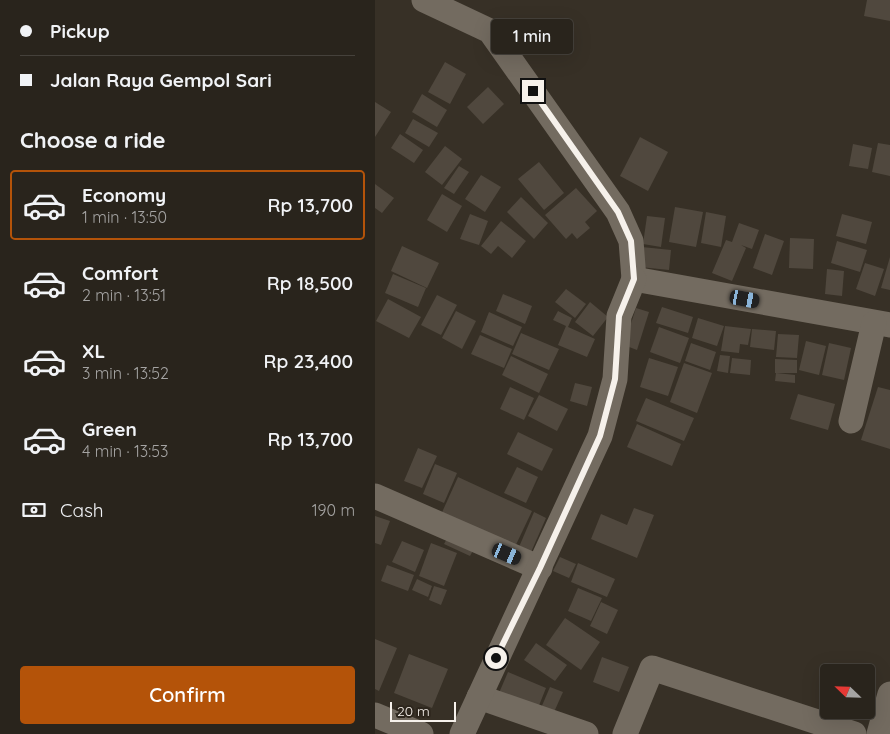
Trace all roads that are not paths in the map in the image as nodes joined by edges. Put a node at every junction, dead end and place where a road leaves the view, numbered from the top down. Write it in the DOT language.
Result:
graph roads {
  1 [pos="424,0"];
  2 [pos="634,279"];
  3 [pos="882,324"];
  4 [pos="851,421"];
  5 [pos="375,496"];
  6 [pos="540,568"];
  7 [pos="890,694"];
  8 [pos="479,696"];
  9 [pos="375,715"];
  10 [pos="421,734"];
  11 [pos="462,734"];
  12 [pos="586,734"];
  13 [pos="625,734"];
  14 [pos="854,734"];
  15 [pos="879,734"];
  1 -- 2 [label="street"];
  2 -- 3 [label="street"];
  2 -- 6 [label="street"];
  3 -- 4 [label="street"];
  5 -- 6 [label="street"];
  6 -- 8 [label="street"];
  7 -- 15 [label="street"];
  8 -- 11 [label="street"];
  8 -- 12 [label="street"];
  9 -- 10 [label="street"];
  13 -- 14 [label="street"];
}
